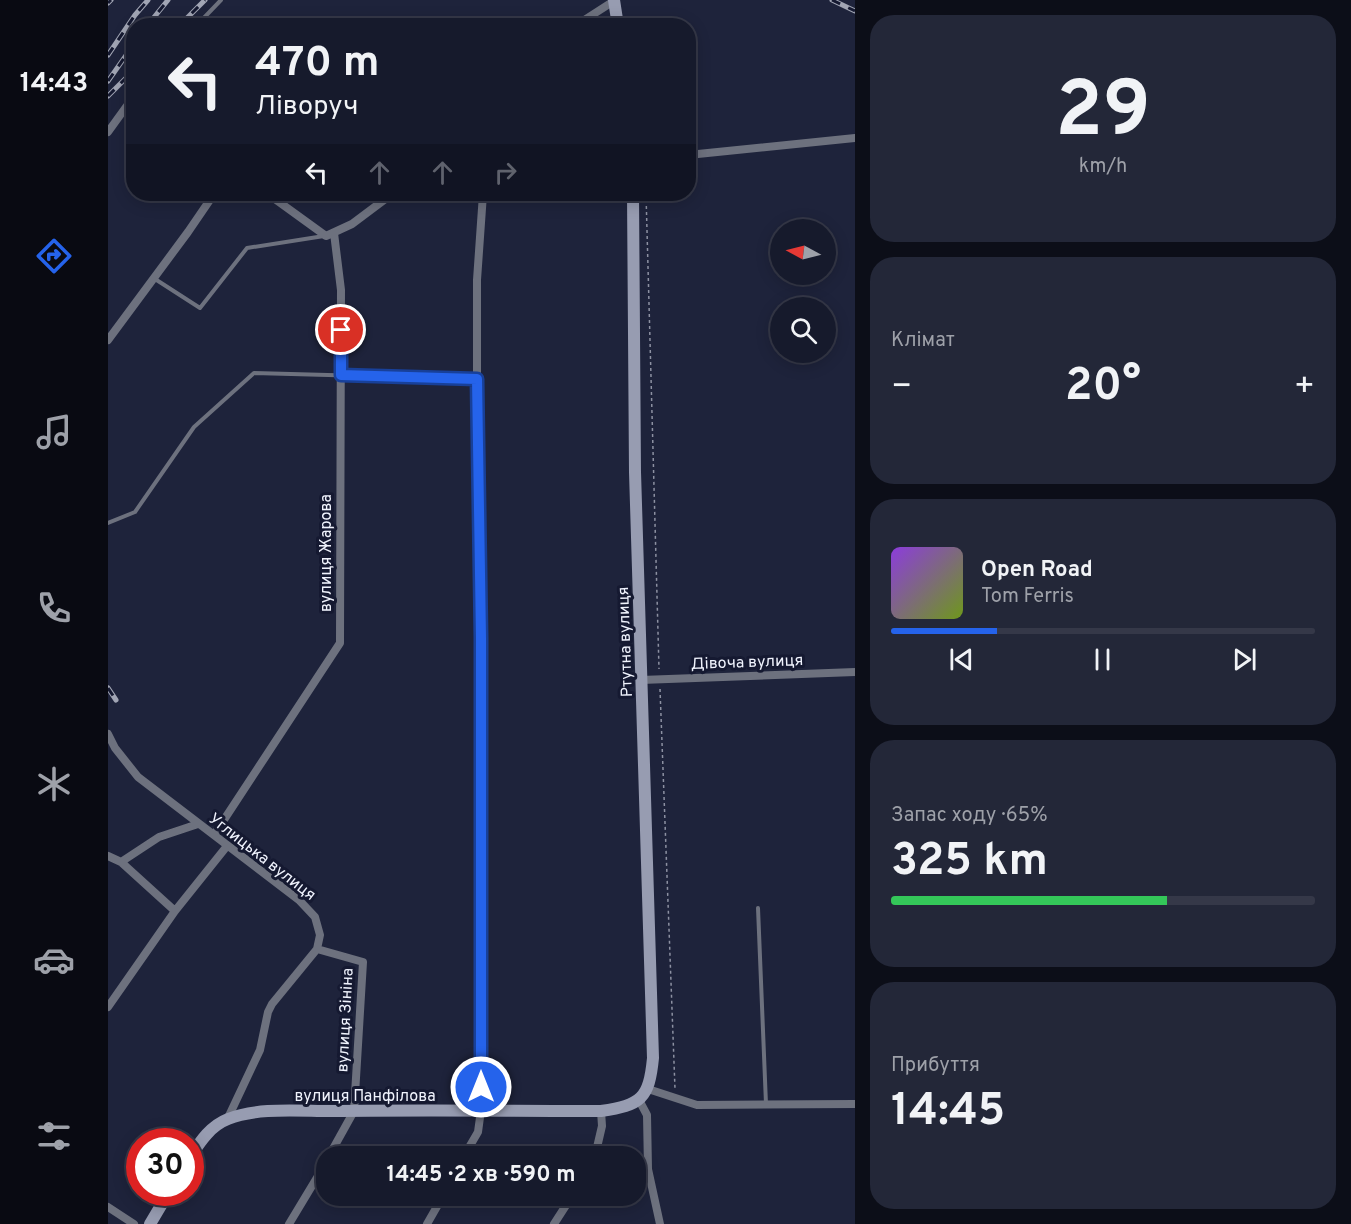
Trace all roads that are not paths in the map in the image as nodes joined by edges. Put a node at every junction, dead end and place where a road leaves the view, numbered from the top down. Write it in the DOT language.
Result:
graph roads {
  1 [pos="221,0"];
  2 [pos="614,1"];
  3 [pos="204,18"];
  4 [pos="587,18"];
  5 [pos="617,18"];
  6 [pos="126,107"];
  7 [pos="108,132"];
  8 [pos="855,138"];
  9 [pos="696,154"];
  10 [pos="209,201"];
  11 [pos="279,201"];
  12 [pos="383,201"];
  13 [pos="483,201"];
  14 [pos="633,201"];
  15 [pos="330,234"];
  16 [pos="154,278"];
  17 [pos="108,340"];
  18 [pos="341,375"];
  19 [pos="477,379"];
  20 [pos="108,523"];
  21 [pos="855,672"];
  22 [pos="641,680"];
  23 [pos="108,734"];
  24 [pos="198,824"];
  25 [pos="214,835"];
  26 [pos="227,846"];
  27 [pos="108,856"];
  28 [pos="120,862"];
  29 [pos="758,908"];
  30 [pos="175,910"];
  31 [pos="317,949"];
  32 [pos="108,1007"];
  33 [pos="648,1089"];
  34 [pos="639,1100"];
  35 [pos="766,1104"];
  36 [pos="855,1104"];
  37 [pos="481,1110"];
  38 [pos="354,1111"];
  39 [pos="601,1111"];
  40 [pos="226,1120"];
  41 [pos="204,1136"];
  42 [pos="335,1146"];
  43 [pos="470,1146"];
  44 [pos="598,1146"];
  45 [pos="316,1179"];
  46 [pos="161,1206"];
  47 [pos="437,1206"];
  48 [pos="566,1206"];
  49 [pos="108,1207"];
  50 [pos="134,1224"];
  51 [pos="150,1224"];
  52 [pos="289,1224"];
  53 [pos="427,1224"];
  54 [pos="554,1224"];
  55 [pos="660,1224"];
  1 -- 3 [label="lane"];
  2 -- 4 [label="street"];
  2 -- 5 [label="main road"];
  6 -- 7 [label="street"];
  8 -- 9 [label="street"];
  10 -- 16 [label="street"];
  11 -- 15 [label="street"];
  12 -- 15 [label="street"];
  13 -- 19 [label="street"];
  14 -- 22 [label="main road, Ртутна вулиця"];
  15 -- 16 [label="lane"];
  15 -- 18 [label="street, вулиця Жарова"];
  16 -- 17 [label="street"];
  18 -- 19 [label="lane"];
  18 -- 20 [label="lane"];
  18 -- 25 [label="street, вулиця Жарова"];
  19 -- 37 [label="street"];
  21 -- 22 [label="street, Дівоча вулиця"];
  22 -- 33 [label="main road, Ртутна вулиця"];
  23 -- 24 [label="street, Углицька вулиця"];
  24 -- 25 [label="street, Углицька вулиця"];
  24 -- 28 [label="street"];
  25 -- 26 [label="street, Углицька вулиця"];
  26 -- 30 [label="street"];
  26 -- 31 [label="street, Углицька вулиця"];
  27 -- 28 [label="street"];
  28 -- 30 [label="street"];
  29 -- 35 [label="lane"];
  30 -- 32 [label="street"];
  31 -- 38 [label="street, вулиця Зініна"];
  31 -- 40 [label="street"];
  33 -- 34 [label="main road"];
  33 -- 35 [label="street"];
  34 -- 39 [label="main road, вулиця Панфілова"];
  34 -- 55 [label="street"];
  35 -- 36 [label="street"];
  37 -- 38 [label="main road, вулиця Панфілова"];
  37 -- 39 [label="main road, вулиця Панфілова"];
  37 -- 43 [label="street"];
  38 -- 40 [label="main road, вулиця Панфілова"];
  38 -- 42 [label="street, вулиця Зініна"];
  39 -- 44 [label="street"];
  40 -- 41 [label="main road"];
  45 -- 52 [label="street"];
  46 -- 51 [label="main road"];
  47 -- 53 [label="street"];
  48 -- 54 [label="street"];
  49 -- 50 [label="street"];
}
